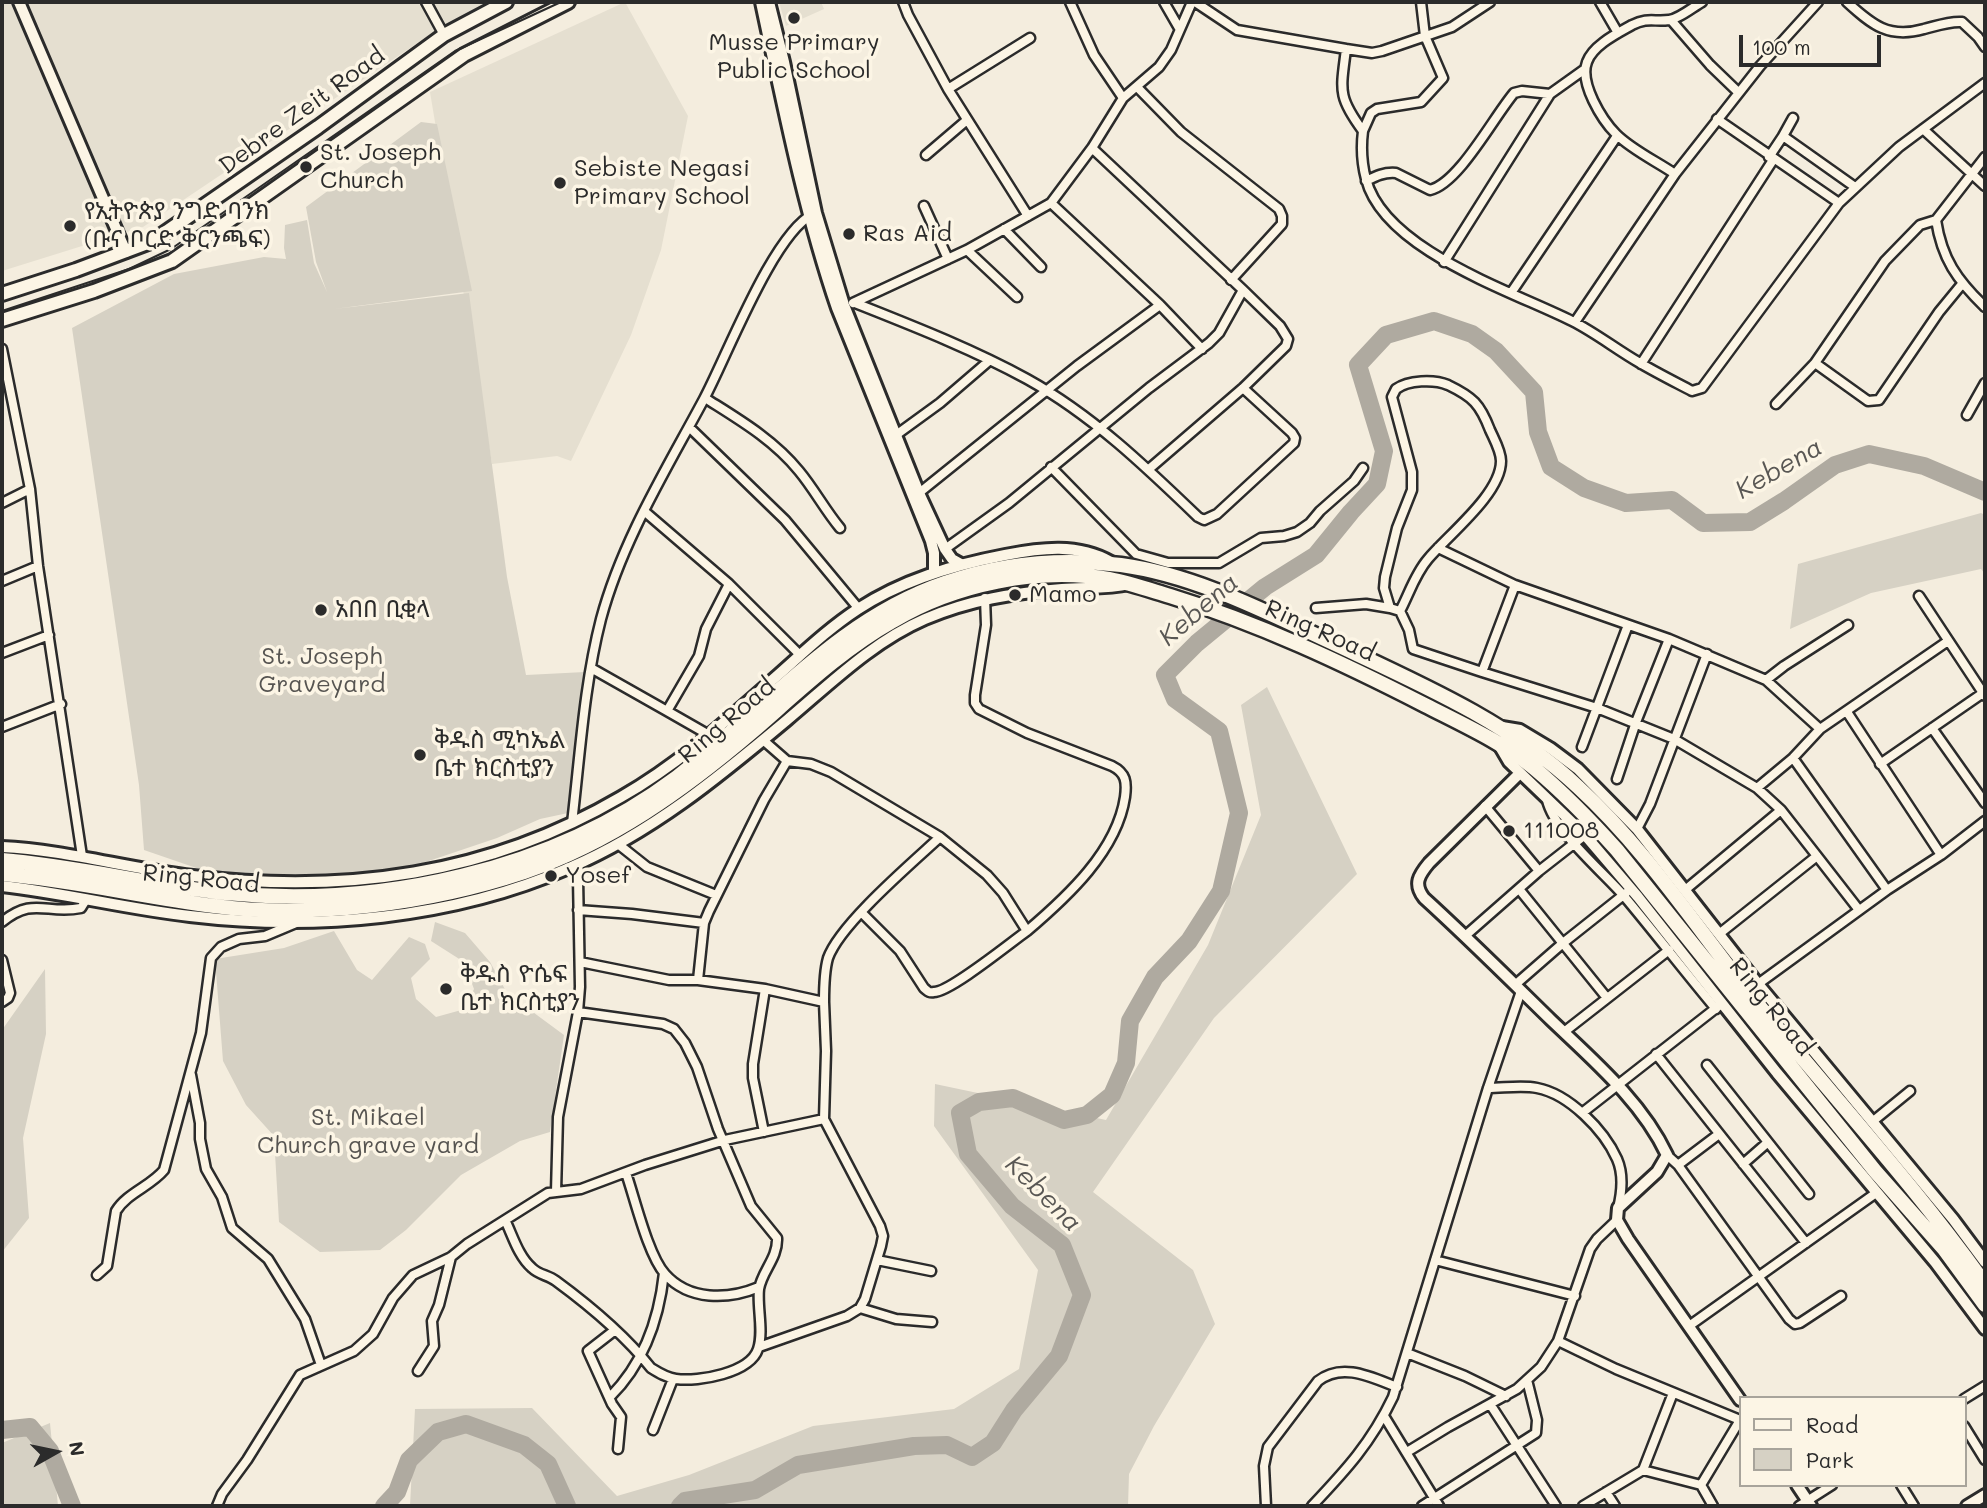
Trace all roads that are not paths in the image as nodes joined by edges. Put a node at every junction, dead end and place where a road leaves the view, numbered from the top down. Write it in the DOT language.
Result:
graph roads {
  1 [pos="19,2"];
  2 [pos="426,2"];
  3 [pos="506,2"];
  4 [pos="568,2"];
  5 [pos="761,2"];
  6 [pos="769,2"];
  7 [pos="903,2"];
  8 [pos="1070,2"];
  9 [pos="1164,2"];
  10 [pos="1193,2"];
  11 [pos="1421,2"];
  12 [pos="1490,2"];
  13 [pos="1600,2"];
  14 [pos="1702,2"];
  15 [pos="1818,2"];
  16 [pos="1847,2"];
  17 [pos="1671,20"];
  18 [pos="1179,27"];
  19 [pos="1618,33"];
  20 [pos="443,35"];
  21 [pos="1424,36"];
  22 [pos="1982,36"];
  23 [pos="1030,38"];
  24 [pos="1985,47"];
  25 [pos="1346,49"];
  26 [pos="779,63"];
  27 [pos="1586,69"];
  28 [pos="1985,83"];
  29 [pos="1138,87"];
  30 [pos="948,89"];
  31 [pos="1738,92"];
  32 [pos="1550,94"];
  33 [pos="1123,98"];
  34 [pos="1793,118"];
  35 [pos="1717,119"];
  36 [pos="967,120"];
  37 [pos="1923,129"];
  38 [pos="1363,131"];
  39 [pos="1617,136"];
  40 [pos="1783,136"];
  41 [pos="1092,148"];
  42 [pos="926,155"];
  43 [pos="1985,157"];
  44 [pos="1771,158"];
  45 [pos="1970,173"];
  46 [pos="1675,174"];
  47 [pos="1366,181"];
  48 [pos="1985,186"];
  49 [pos="1855,187"];
  50 [pos="1051,202"];
  51 [pos="1839,204"];
  52 [pos="924,205"];
  53 [pos="812,215"];
  54 [pos="1028,216"];
  55 [pos="1936,220"];
  56 [pos="1004,229"];
  57 [pos="967,250"];
  58 [pos="126,252"];
  59 [pos="948,259"];
  60 [pos="1444,261"];
  61 [pos="1041,267"];
  62 [pos="1231,280"];
  63 [pos="1962,284"];
  64 [pos="1242,290"];
  65 [pos="1511,293"];
  66 [pos="2,295"];
  67 [pos="1017,296"];
  68 [pos="845,305"];
  69 [pos="1160,305"];
  70 [pos="1985,307"];
  71 [pos="2,320"];
  72 [pos="1575,322"];
  73 [pos="2,349"];
  74 [pos="1202,349"];
  75 [pos="990,360"];
  76 [pos="1815,363"];
  77 [pos="1641,364"];
  78 [pos="1985,383"];
  79 [pos="1243,388"];
  80 [pos="1047,391"];
  81 [pos="705,398"];
  82 [pos="1776,404"];
  83 [pos="1967,415"];
  84 [pos="689,427"];
  85 [pos="1100,428"];
  86 [pos="896,435"];
  87 [pos="1051,467"];
  88 [pos="1363,468"];
  89 [pos="1149,470"];
  90 [pos="30,489"];
  91 [pos="919,493"];
  92 [pos="2,503"];
  93 [pos="644,511"];
  94 [pos="839,528"];
  95 [pos="1438,548"];
  96 [pos="944,549"];
  97 [pos="961,564"];
  98 [pos="1117,565"];
  99 [pos="38,566"];
  100 [pos="934,573"];
  101 [pos="2,581"];
  102 [pos="729,584"];
  103 [pos="1130,584"];
  104 [pos="1515,584"];
  105 [pos="1919,596"];
  106 [pos="985,598"];
  107 [pos="1390,607"];
  108 [pos="1317,608"];
  109 [pos="859,609"];
  110 [pos="1400,611"];
  111 [pos="1628,625"];
  112 [pos="1848,625"];
  113 [pos="49,635"];
  114 [pos="1669,639"];
  115 [pos="1948,641"];
  116 [pos="2,653"];
  117 [pos="1707,654"];
  118 [pos="800,655"];
  119 [pos="591,668"];
  120 [pos="1482,672"];
  121 [pos="1766,680"];
  122 [pos="1984,695"];
  123 [pos="61,704"];
  124 [pos="1597,708"];
  125 [pos="667,711"];
  126 [pos="1847,712"];
  127 [pos="1636,722"];
  128 [pos="1495,725"];
  129 [pos="2,727"];
  130 [pos="1932,728"];
  131 [pos="1820,729"];
  132 [pos="709,735"];
  133 [pos="1674,738"];
  134 [pos="763,740"];
  135 [pos="1499,745"];
  136 [pos="1582,747"];
  137 [pos="1793,758"];
  138 [pos="787,761"];
  139 [pos="1880,764"];
  140 [pos="1520,773"];
  141 [pos="1617,779"];
  142 [pos="1757,788"];
  143 [pos="1546,798"];
  144 [pos="1985,803"];
  145 [pos="1485,806"];
  146 [pos="1780,810"];
  147 [pos="1985,821"];
  148 [pos="572,823"];
  149 [pos="1637,829"];
  150 [pos="1585,835"];
  151 [pos="940,837"];
  152 [pos="1574,843"];
  153 [pos="618,844"];
  154 [pos="2,846"];
  155 [pos="1941,855"];
  156 [pos="82,856"];
  157 [pos="1817,856"];
  158 [pos="2,860"];
  159 [pos="575,865"];
  160 [pos="1539,871"];
  161 [pos="2,874"];
  162 [pos="2,886"];
  163 [pos="1519,889"];
  164 [pos="1685,890"];
  165 [pos="1887,890"];
  166 [pos="1628,893"];
  167 [pos="716,895"];
  168 [pos="86,900"];
  169 [pos="578,910"];
  170 [pos="1859,911"];
  171 [pos="862,912"];
  172 [pos="2,922"];
  173 [pos="296,923"];
  174 [pos="704,923"];
  175 [pos="1027,931"];
  176 [pos="1719,934"];
  177 [pos="1465,936"];
  178 [pos="1563,943"];
  179 [pos="1671,948"];
  180 [pos="2,960"];
  181 [pos="580,962"];
  182 [pos="698,980"];
  183 [pos="1758,984"];
  184 [pos="1518,988"];
  185 [pos="765,989"];
  186 [pos="1607,998"];
  187 [pos="2,1002"];
  188 [pos="824,1002"];
  189 [pos="1719,1007"];
  190 [pos="578,1012"];
  191 [pos="1564,1032"];
  192 [pos="1656,1054"];
  193 [pos="1707,1065"];
  194 [pos="191,1072"];
  195 [pos="1616,1084"];
  196 [pos="1488,1088"];
  197 [pos="1910,1091"];
  198 [pos="1582,1113"];
  199 [pos="824,1119"];
  200 [pos="1872,1122"];
  201 [pos="764,1132"];
  202 [pos="1718,1134"];
  203 [pos="725,1140"];
  204 [pos="1767,1143"];
  205 [pos="1667,1156"];
  206 [pos="1743,1164"];
  207 [pos="1678,1165"];
  208 [pos="626,1174"];
  209 [pos="556,1192"];
  210 [pos="1877,1193"];
  211 [pos="1810,1194"];
  212 [pos="1618,1214"];
  213 [pos="506,1222"];
  214 [pos="1806,1243"];
  215 [pos="451,1257"];
  216 [pos="877,1260"];
  217 [pos="1435,1260"];
  218 [pos="1985,1262"];
  219 [pos="931,1271"];
  220 [pos="664,1273"];
  221 [pos="97,1275"];
  222 [pos="1759,1276"];
  223 [pos="1985,1284"];
  224 [pos="760,1287"];
  225 [pos="1575,1296"];
  226 [pos="1841,1296"];
  227 [pos="1985,1305"];
  228 [pos="860,1308"];
  229 [pos="932,1322"];
  230 [pos="1689,1326"];
  231 [pos="615,1329"];
  232 [pos="1985,1329"];
  233 [pos="1558,1341"];
  234 [pos="759,1346"];
  235 [pos="1407,1353"];
  236 [pos="642,1356"];
  237 [pos="321,1365"];
  238 [pos="418,1371"];
  239 [pos="673,1379"];
  240 [pos="1527,1380"];
  241 [pos="1985,1386"];
  242 [pos="1397,1387"];
  243 [pos="1672,1393"];
  244 [pos="1506,1396"];
  245 [pos="610,1397"];
  246 [pos="1738,1397"];
  247 [pos="1966,1398"];
  248 [pos="1490,1404"];
  249 [pos="1384,1416"];
  250 [pos="1738,1419"];
  251 [pos="1738,1423"];
  252 [pos="1966,1429"];
  253 [pos="653,1430"];
  254 [pos="1517,1446"];
  255 [pos="618,1449"];
  256 [pos="1407,1452"];
  257 [pos="1985,1460"];
  258 [pos="1643,1469"];
  259 [pos="1701,1485"];
  260 [pos="1798,1487"];
  261 [pos="1829,1487"];
  262 [pos="1902,1487"];
  263 [pos="1606,1492"];
  264 [pos="1985,1495"];
  265 [pos="1434,1498"];
  266 [pos="1806,1504"];
  267 [pos="218,1506"];
  268 [pos="1266,1506"];
  269 [pos="1312,1506"];
  270 [pos="1422,1506"];
  271 [pos="1439,1506"];
  272 [pos="1556,1506"];
  273 [pos="1583,1506"];
  274 [pos="1615,1506"];
  275 [pos="1713,1506"];
  276 [pos="1914,1506"];
  277 [pos="1967,1506"];
  1 -- 58 [label="street"];
  2 -- 20 [label="street"];
  3 -- 20 [label="main road, Debre Zeit Road"];
  4 -- 71 [label="main road, Debre Zeit Road"];
  5 -- 26 [label="street"];
  6 -- 26 [label="street"];
  7 -- 30 [label="street"];
  8 -- 33 [label="street"];
  9 -- 18 [label="street"];
  10 -- 18 [label="street"];
  10 -- 25 [label="street"];
  11 -- 21 [label="street"];
  12 -- 21 [label="street"];
  13 -- 19 [label="street"];
  14 -- 17 [label="street"];
  15 -- 31 [label="street"];
  16 -- 22 [label="street"];
  17 -- 19 [label="street"];
  17 -- 31 [label="street"];
  18 -- 29 [label="street"];
  19 -- 27 [label="street"];
  20 -- 58 [label="main road, Debre Zeit Road"];
  21 -- 25 [label="street"];
  21 -- 38 [label="street"];
  22 -- 24 [label="street"];
  23 -- 30 [label="street"];
  25 -- 38 [label="street"];
  26 -- 53 [label="street"];
  27 -- 32 [label="street"];
  27 -- 39 [label="street"];
  28 -- 37 [label="street"];
  29 -- 33 [label="street"];
  29 -- 62 [label="street"];
  30 -- 36 [label="street"];
  31 -- 35 [label="street"];
  32 -- 47 [label="street"];
  32 -- 60 [label="street"];
  33 -- 41 [label="street"];
  34 -- 40 [label="street"];
  35 -- 44 [label="street"];
  35 -- 46 [label="street"];
  36 -- 42 [label="street"];
  36 -- 54 [label="street"];
  37 -- 45 [label="street"];
  37 -- 49 [label="street"];
  38 -- 47 [label="street"];
  39 -- 46 [label="street"];
  39 -- 65 [label="street"];
  40 -- 44 [label="street"];
  40 -- 49 [label="street"];
  41 -- 50 [label="street"];
  41 -- 62 [label="street"];
  43 -- 45 [label="street"];
  44 -- 51 [label="street"];
  44 -- 77 [label="street"];
  45 -- 48 [label="street"];
  45 -- 55 [label="street"];
  46 -- 72 [label="street"];
  47 -- 60 [label="street"];
  49 -- 51 [label="street"];
  50 -- 54 [label="street"];
  50 -- 69 [label="street"];
  51 -- 77 [label="street"];
  52 -- 59 [label="street"];
  53 -- 68 [label="street"];
  53 -- 81 [label="street"];
  54 -- 56 [label="street"];
  55 -- 63 [label="street"];
  55 -- 76 [label="street"];
  56 -- 57 [label="street"];
  56 -- 61 [label="street"];
  57 -- 59 [label="street"];
  57 -- 67 [label="street"];
  58 -- 66 [label="main road, Debre Zeit Road"];
  59 -- 68 [label="street"];
  60 -- 65 [label="street"];
  62 -- 64 [label="street"];
  63 -- 70 [label="street"];
  63 -- 76 [label="street"];
  64 -- 74 [label="street"];
  64 -- 79 [label="street"];
  65 -- 72 [label="street"];
  68 -- 75 [label="street"];
  68 -- 86 [label="street"];
  68 -- 100 [label="street"];
  69 -- 74 [label="street"];
  69 -- 80 [label="street"];
  72 -- 77 [label="street"];
  73 -- 90 [label="street"];
  74 -- 85 [label="street"];
  75 -- 80 [label="street"];
  75 -- 86 [label="street"];
  76 -- 82 [label="street"];
  78 -- 83 [label="street"];
  79 -- 89 [label="street"];
  79 -- 89 [label="street"];
  80 -- 85 [label="street"];
  80 -- 91 [label="street"];
  81 -- 84 [label="street"];
  81 -- 94 [label="street"];
  84 -- 93 [label="street"];
  84 -- 109 [label="street"];
  85 -- 87 [label="street"];
  85 -- 89 [label="street"];
  86 -- 91 [label="street"];
  87 -- 88 [label="street"];
  87 -- 96 [label="street"];
  90 -- 92 [label="street"];
  90 -- 99 [label="street"];
  91 -- 96 [label="street"];
  93 -- 102 [label="street"];
  93 -- 119 [label="street"];
  95 -- 104 [label="street"];
  95 -- 107 [label="street"];
  95 -- 110 [label="street"];
  96 -- 97 [label="street"];
  97 -- 98 [label="street"];
  97 -- 100 [label="street"];
  98 -- 128 [label="highway, Ring Road"];
  98 -- 158 [label="highway, Ring Road"];
  99 -- 101 [label="street"];
  99 -- 113 [label="street"];
  100 -- 109 [label="street"];
  102 -- 118 [label="street"];
  102 -- 125 [label="street"];
  103 -- 106 [label="street"];
  103 -- 135 [label="highway, Ring Road"];
  103 -- 161 [label="highway, Ring Road"];
  104 -- 111 [label="street"];
  104 -- 120 [label="street"];
  105 -- 115 [label="street"];
  106 -- 134 [label="street"];
  106 -- 175 [label="street"];
  107 -- 108 [label="street"];
  107 -- 110 [label="street"];
  109 -- 118 [label="street"];
  110 -- 120 [label="street"];
  111 -- 114 [label="street"];
  111 -- 124 [label="street"];
  112 -- 121 [label="street"];
  113 -- 116 [label="street"];
  113 -- 123 [label="street"];
  114 -- 117 [label="street"];
  114 -- 127 [label="street"];
  115 -- 122 [label="street"];
  115 -- 126 [label="street"];
  117 -- 121 [label="street"];
  117 -- 133 [label="street"];
  118 -- 132 [label="street"];
  119 -- 125 [label="street"];
  119 -- 148 [label="street"];
  120 -- 124 [label="street"];
  121 -- 131 [label="street"];
  122 -- 130 [label="street"];
  123 -- 129 [label="street"];
  123 -- 156 [label="street"];
  124 -- 127 [label="street"];
  124 -- 136 [label="street"];
  125 -- 132 [label="street"];
  126 -- 131 [label="street"];
  126 -- 139 [label="street"];
  127 -- 133 [label="street"];
  127 -- 141 [label="street"];
  128 -- 149 [label="street"];
  128 -- 223 [label="highway, Ring Road"];
  130 -- 139 [label="street"];
  130 -- 144 [label="street"];
  131 -- 137 [label="street"];
  132 -- 148 [label="street"];
  133 -- 142 [label="street"];
  133 -- 149 [label="street"];
  134 -- 138 [label="street"];
  134 -- 153 [label="street"];
  135 -- 140 [label="street"];
  135 -- 227 [label="highway, Ring Road"];
  137 -- 142 [label="street"];
  137 -- 165 [label="street"];
  138 -- 151 [label="street"];
  138 -- 167 [label="street"];
  139 -- 155 [label="street"];
  140 -- 143 [label="street"];
  140 -- 145 [label="street"];
  142 -- 146 [label="street"];
  143 -- 150 [label="street"];
  143 -- 152 [label="street"];
  145 -- 160 [label="street"];
  145 -- 177 [label="street"];
  146 -- 157 [label="street"];
  146 -- 164 [label="street"];
  147 -- 155 [label="street"];
  148 -- 156 [label="street"];
  149 -- 164 [label="street"];
  150 -- 152 [label="street"];
  150 -- 166 [label="street"];
  151 -- 171 [label="street"];
  151 -- 175 [label="street"];
  152 -- 160 [label="street"];
  152 -- 166 [label="street"];
  153 -- 159 [label="street"];
  153 -- 167 [label="street"];
  154 -- 156 [label="street"];
  155 -- 165 [label="street"];
  157 -- 170 [label="street"];
  157 -- 176 [label="street"];
  159 -- 169 [label="street"];
  159 -- 173 [label="street"];
  160 -- 163 [label="street"];
  162 -- 168 [label="street"];
  163 -- 177 [label="street"];
  163 -- 178 [label="street"];
  164 -- 176 [label="street"];
  165 -- 170 [label="street"];
  166 -- 178 [label="street"];
  166 -- 179 [label="street"];
  167 -- 174 [label="street"];
  168 -- 172 [label="street"];
  168 -- 173 [label="street"];
  169 -- 174 [label="street"];
  169 -- 181 [label="street"];
  170 -- 183 [label="street"];
  171 -- 175 [label="street"];
  171 -- 188 [label="street"];
  173 -- 194 [label="street"];
  174 -- 182 [label="street"];
  176 -- 183 [label="street"];
  177 -- 184 [label="street"];
  178 -- 184 [label="street"];
  178 -- 186 [label="street"];
  179 -- 186 [label="street"];
  179 -- 189 [label="street"];
  180 -- 187 [label="street"];
  181 -- 182 [label="street"];
  181 -- 190 [label="street"];
  182 -- 185 [label="street"];
  183 -- 200 [label="street"];
  184 -- 191 [label="street"];
  184 -- 196 [label="street"];
  185 -- 188 [label="street"];
  185 -- 201 [label="street"];
  186 -- 191 [label="street"];
  188 -- 199 [label="street"];
  189 -- 192 [label="street"];
  189 -- 210 [label="street"];
  190 -- 203 [label="street"];
  190 -- 209 [label="street"];
  191 -- 195 [label="street"];
  192 -- 195 [label="street"];
  192 -- 202 [label="street"];
  193 -- 204 [label="street"];
  194 -- 221 [label="street"];
  194 -- 237 [label="street"];
  195 -- 198 [label="street"];
  195 -- 205 [label="street"];
  196 -- 198 [label="street"];
  196 -- 217 [label="street"];
  197 -- 200 [label="street"];
  198 -- 212 [label="street"];
  199 -- 201 [label="street"];
  199 -- 216 [label="street"];
  200 -- 218 [label="street"];
  201 -- 203 [label="street"];
  202 -- 206 [label="street"];
  202 -- 207 [label="street"];
  203 -- 208 [label="street"];
  203 -- 224 [label="street"];
  204 -- 206 [label="street"];
  204 -- 211 [label="street"];
  205 -- 207 [label="street"];
  205 -- 212 [label="street"];
  206 -- 214 [label="street"];
  207 -- 222 [label="street"];
  208 -- 209 [label="street"];
  208 -- 220 [label="street"];
  209 -- 213 [label="street"];
  210 -- 214 [label="street"];
  210 -- 232 [label="street"];
  212 -- 225 [label="street"];
  212 -- 230 [label="street"];
  213 -- 215 [label="street"];
  213 -- 231 [label="street"];
  214 -- 222 [label="street"];
  215 -- 237 [label="street"];
  215 -- 238 [label="street"];
  216 -- 219 [label="street"];
  216 -- 228 [label="street"];
  217 -- 225 [label="street"];
  217 -- 235 [label="street"];
  220 -- 224 [label="street"];
  220 -- 236 [label="street"];
  222 -- 226 [label="street"];
  222 -- 230 [label="street"];
  224 -- 234 [label="street"];
  225 -- 233 [label="street"];
  228 -- 229 [label="street"];
  228 -- 234 [label="street"];
  230 -- 246 [label="street"];
  231 -- 236 [label="street"];
  231 -- 245 [label="street"];
  233 -- 240 [label="street"];
  233 -- 243 [label="street"];
  234 -- 239 [label="street"];
  235 -- 242 [label="street"];
  235 -- 244 [label="street"];
  236 -- 239 [label="street"];
  236 -- 245 [label="street"];
  237 -- 267 [label="street"];
  239 -- 253 [label="street"];
  240 -- 244 [label="street"];
  240 -- 254 [label="street"];
  241 -- 247 [label="street"];
  242 -- 249 [label="street"];
  242 -- 268 [label="street"];
  243 -- 250 [label="street"];
  243 -- 258 [label="street"];
  244 -- 248 [label="street"];
  245 -- 255 [label="street"];
  248 -- 254 [label="street"];
  248 -- 256 [label="street"];
  249 -- 256 [label="street"];
  249 -- 269 [label="street"];
  251 -- 259 [label="street"];
  252 -- 257 [label="street"];
  254 -- 265 [label="street"];
  254 -- 272 [label="street"];
  256 -- 265 [label="street"];
  258 -- 259 [label="street"];
  258 -- 263 [label="street"];
  259 -- 275 [label="street"];
  260 -- 266 [label="street"];
  261 -- 266 [label="street"];
  262 -- 276 [label="street"];
  263 -- 273 [label="street"];
  263 -- 274 [label="street"];
  264 -- 277 [label="street"];
  265 -- 270 [label="street"];
  265 -- 271 [label="street"];
}
